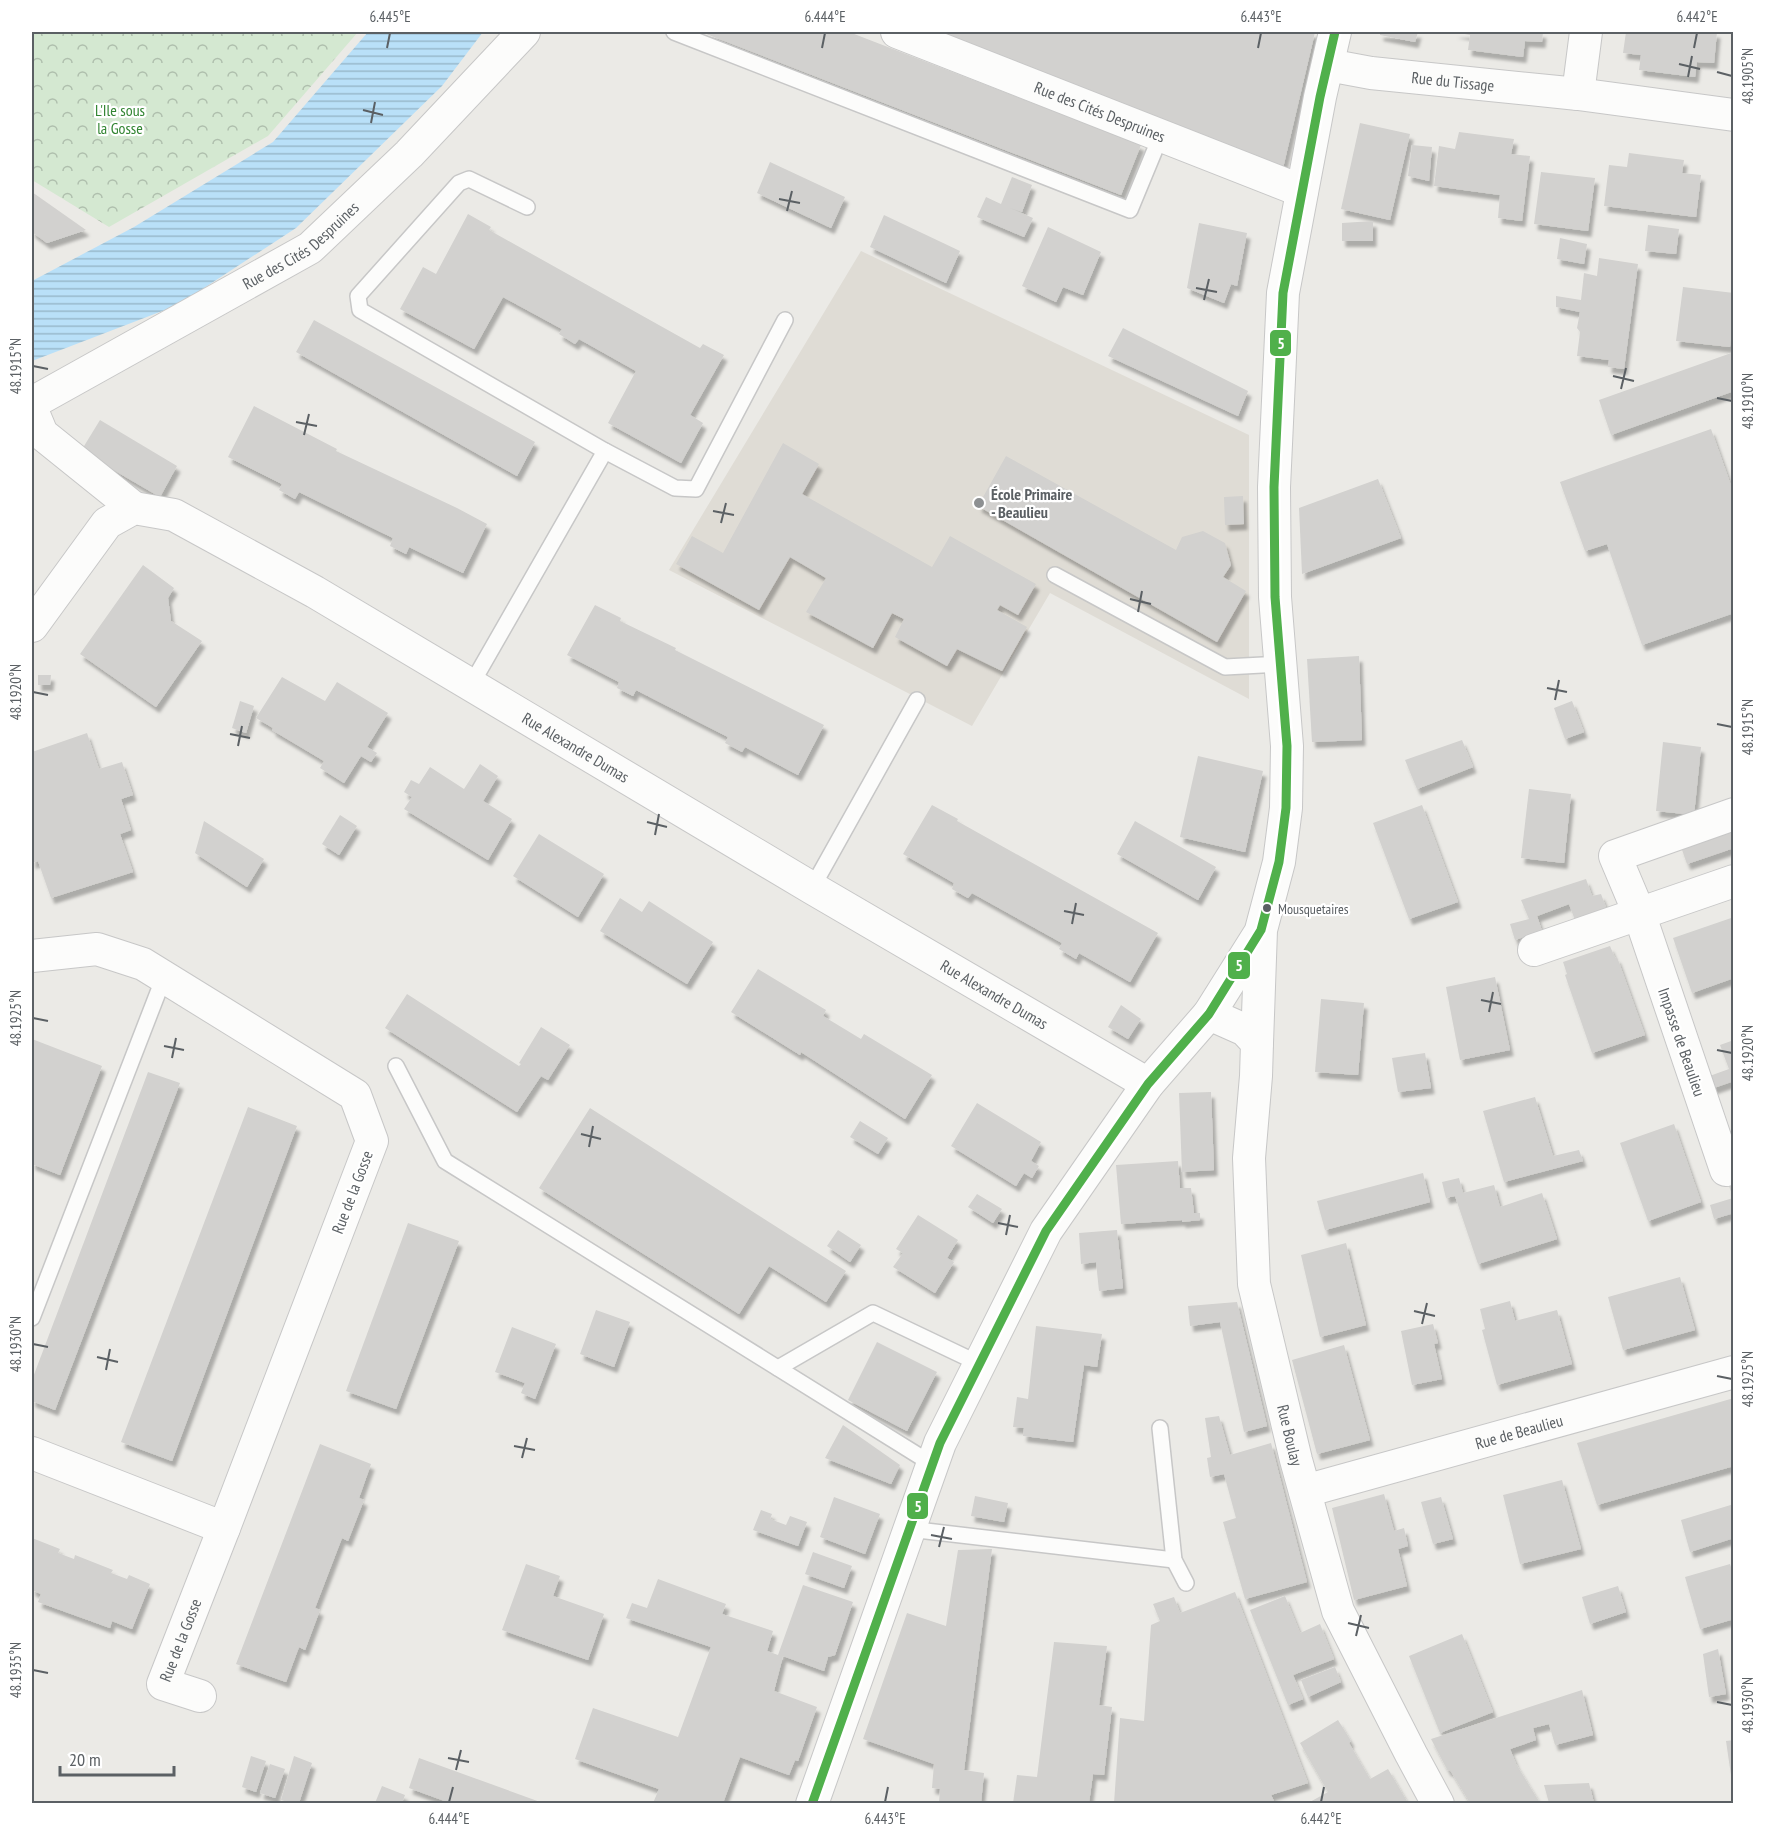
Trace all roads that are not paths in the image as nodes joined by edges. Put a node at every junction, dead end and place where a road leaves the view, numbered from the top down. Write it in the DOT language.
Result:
graph roads {
  1 [pos="524,32"];
  2 [pos="674,32"];
  3 [pos="897,32"];
  4 [pos="1335,32"];
  5 [pos="1586,32"];
  6 [pos="1328,65"];
  7 [pos="1578,94"];
  8 [pos="1734,115"];
  9 [pos="1161,135"];
  10 [pos="1302,191"];
  11 [pos="527,207"];
  12 [pos="785,320"];
  13 [pos="32,403"];
  14 [pos="32,410"];
  15 [pos="605,451"];
  16 [pos="134,508"];
  17 [pos="1055,575"];
  18 [pos="32,626"];
  19 [pos="1280,664"];
  20 [pos="471,685"];
  21 [pos="917,700"];
  22 [pos="1734,814"];
  23 [pos="1734,881"];
  24 [pos="812,888"];
  25 [pos="1639,913"];
  26 [pos="1261,930"];
  27 [pos="1534,950"];
  28 [pos="32,956"];
  29 [pos="164,977"];
  30 [pos="1209,1014"];
  31 [pos="1257,1043"];
  32 [pos="396,1066"];
  33 [pos="1148,1084"];
  34 [pos="1726,1170"];
  35 [pos="32,1318"];
  36 [pos="980,1364"];
  37 [pos="778,1368"];
  38 [pos="1734,1372"];
  39 [pos="1160,1428"];
  40 [pos="32,1453"];
  41 [pos="933,1464"];
  42 [pos="1305,1491"];
  43 [pos="224,1528"];
  44 [pos="909,1529"];
  45 [pos="1174,1560"];
  46 [pos="1186,1583"];
  47 [pos="200,1696"];
  48 [pos="812,1803"];
  49 [pos="1438,1803"];
  1 -- 13 [label="street, Rue des Cités Despruines"];
  2 -- 9 [label="lane"];
  3 -- 9 [label="street, Rue des Cités Despruines"];
  4 -- 6 [label="street, Rue Boulay"];
  5 -- 7 [label="street"];
  6 -- 7 [label="street, Rue du Tissage"];
  6 -- 10 [label="street, Rue Boulay"];
  7 -- 8 [label="street, Rue du Tissage"];
  9 -- 10 [label="street, Rue des Cités Despruines"];
  10 -- 19 [label="street, Rue Boulay"];
  11 -- 15 [label="lane"];
  12 -- 15 [label="lane"];
  14 -- 16 [label="street"];
  15 -- 20 [label="lane"];
  16 -- 18 [label="street"];
  16 -- 20 [label="street, Rue Alexandre Dumas"];
  17 -- 19 [label="lane"];
  19 -- 26 [label="street, Rue Boulay"];
  20 -- 24 [label="street, Rue Alexandre Dumas"];
  21 -- 24 [label="lane"];
  22 -- 25 [label="street, Impasse de Beaulieu"];
  23 -- 25 [label="street"];
  24 -- 33 [label="street, Rue Alexandre Dumas"];
  25 -- 27 [label="street"];
  25 -- 34 [label="street, Impasse de Beaulieu"];
  26 -- 30 [label="street"];
  26 -- 31 [label="street, Rue Boulay"];
  28 -- 29 [label="street, Rue de la Gosse"];
  29 -- 35 [label="lane"];
  29 -- 43 [label="street, Rue de la Gosse"];
  30 -- 31 [label="street"];
  30 -- 33 [label="street"];
  31 -- 42 [label="street, Rue Boulay"];
  32 -- 37 [label="lane"];
  33 -- 36 [label="street"];
  36 -- 37 [label="lane"];
  36 -- 41 [label="street"];
  37 -- 41 [label="lane"];
  38 -- 42 [label="street, Rue de Beaulieu"];
  39 -- 45 [label="lane"];
  40 -- 43 [label="street"];
  41 -- 44 [label="street"];
  42 -- 49 [label="street, Rue Boulay"];
  43 -- 47 [label="street, Rue de la Gosse"];
  44 -- 45 [label="lane"];
  44 -- 48 [label="street"];
  45 -- 46 [label="lane"];
}
